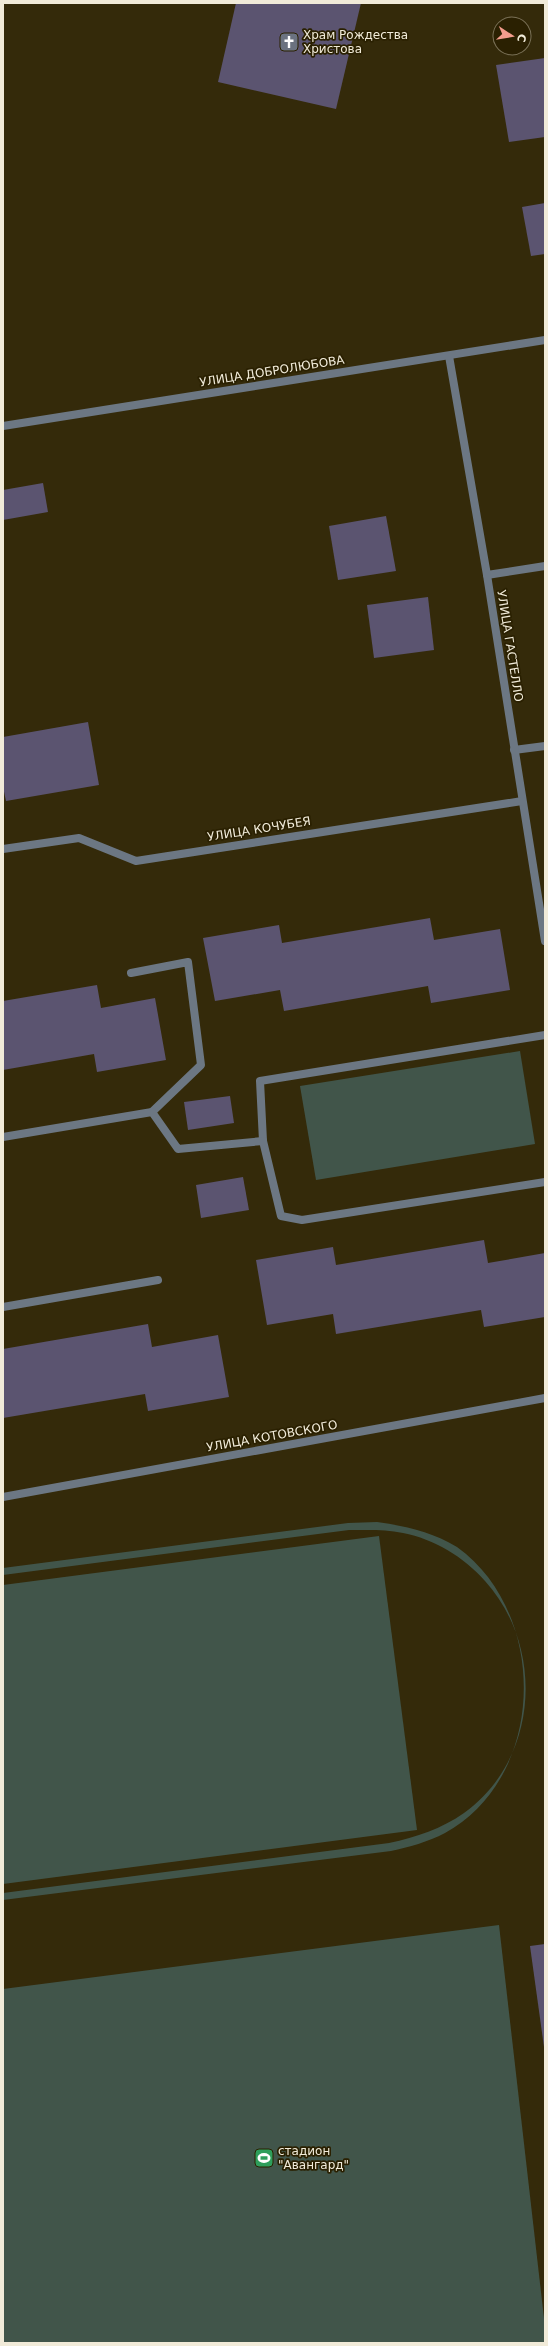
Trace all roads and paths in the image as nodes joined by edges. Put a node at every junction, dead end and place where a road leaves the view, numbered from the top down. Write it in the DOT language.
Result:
graph roads {
  1 [pos="545,340"];
  2 [pos="449,356"];
  3 [pos="3,426"];
  4 [pos="545,566"];
  5 [pos="487,575"];
  6 [pos="545,746"];
  7 [pos="514,750"];
  8 [pos="522,801"];
  9 [pos="3,849"];
  10 [pos="545,941"];
  11 [pos="131,972"];
  12 [pos="545,1035"];
  13 [pos="152,1112"];
  14 [pos="3,1137"];
  15 [pos="263,1141"];
  16 [pos="545,1182"];
  17 [pos="158,1280"];
  18 [pos="3,1307"];
  19 [pos="545,1398"];
  20 [pos="3,1497"];
  1 -- 2 [label="street, УЛИЦА ДОБРОЛЮБОВА"];
  2 -- 3 [label="street, УЛИЦА ДОБРОЛЮБОВА"];
  2 -- 5 [label="street, УЛИЦА ГАСТЕЛЛО"];
  4 -- 5 [label="street"];
  5 -- 7 [label="street, УЛИЦА ГАСТЕЛЛО"];
  6 -- 7 [label="street"];
  7 -- 8 [label="street, УЛИЦА ГАСТЕЛЛО"];
  8 -- 9 [label="street, УЛИЦА КОЧУБЕЯ"];
  8 -- 10 [label="street, УЛИЦА ГАСТЕЛЛО"];
  11 -- 13 [label="street"];
  12 -- 15 [label="street"];
  13 -- 14 [label="street"];
  13 -- 15 [label="street"];
  15 -- 16 [label="street"];
  17 -- 18 [label="street"];
  19 -- 20 [label="street, УЛИЦА КОТОВСКОГО"];
}
